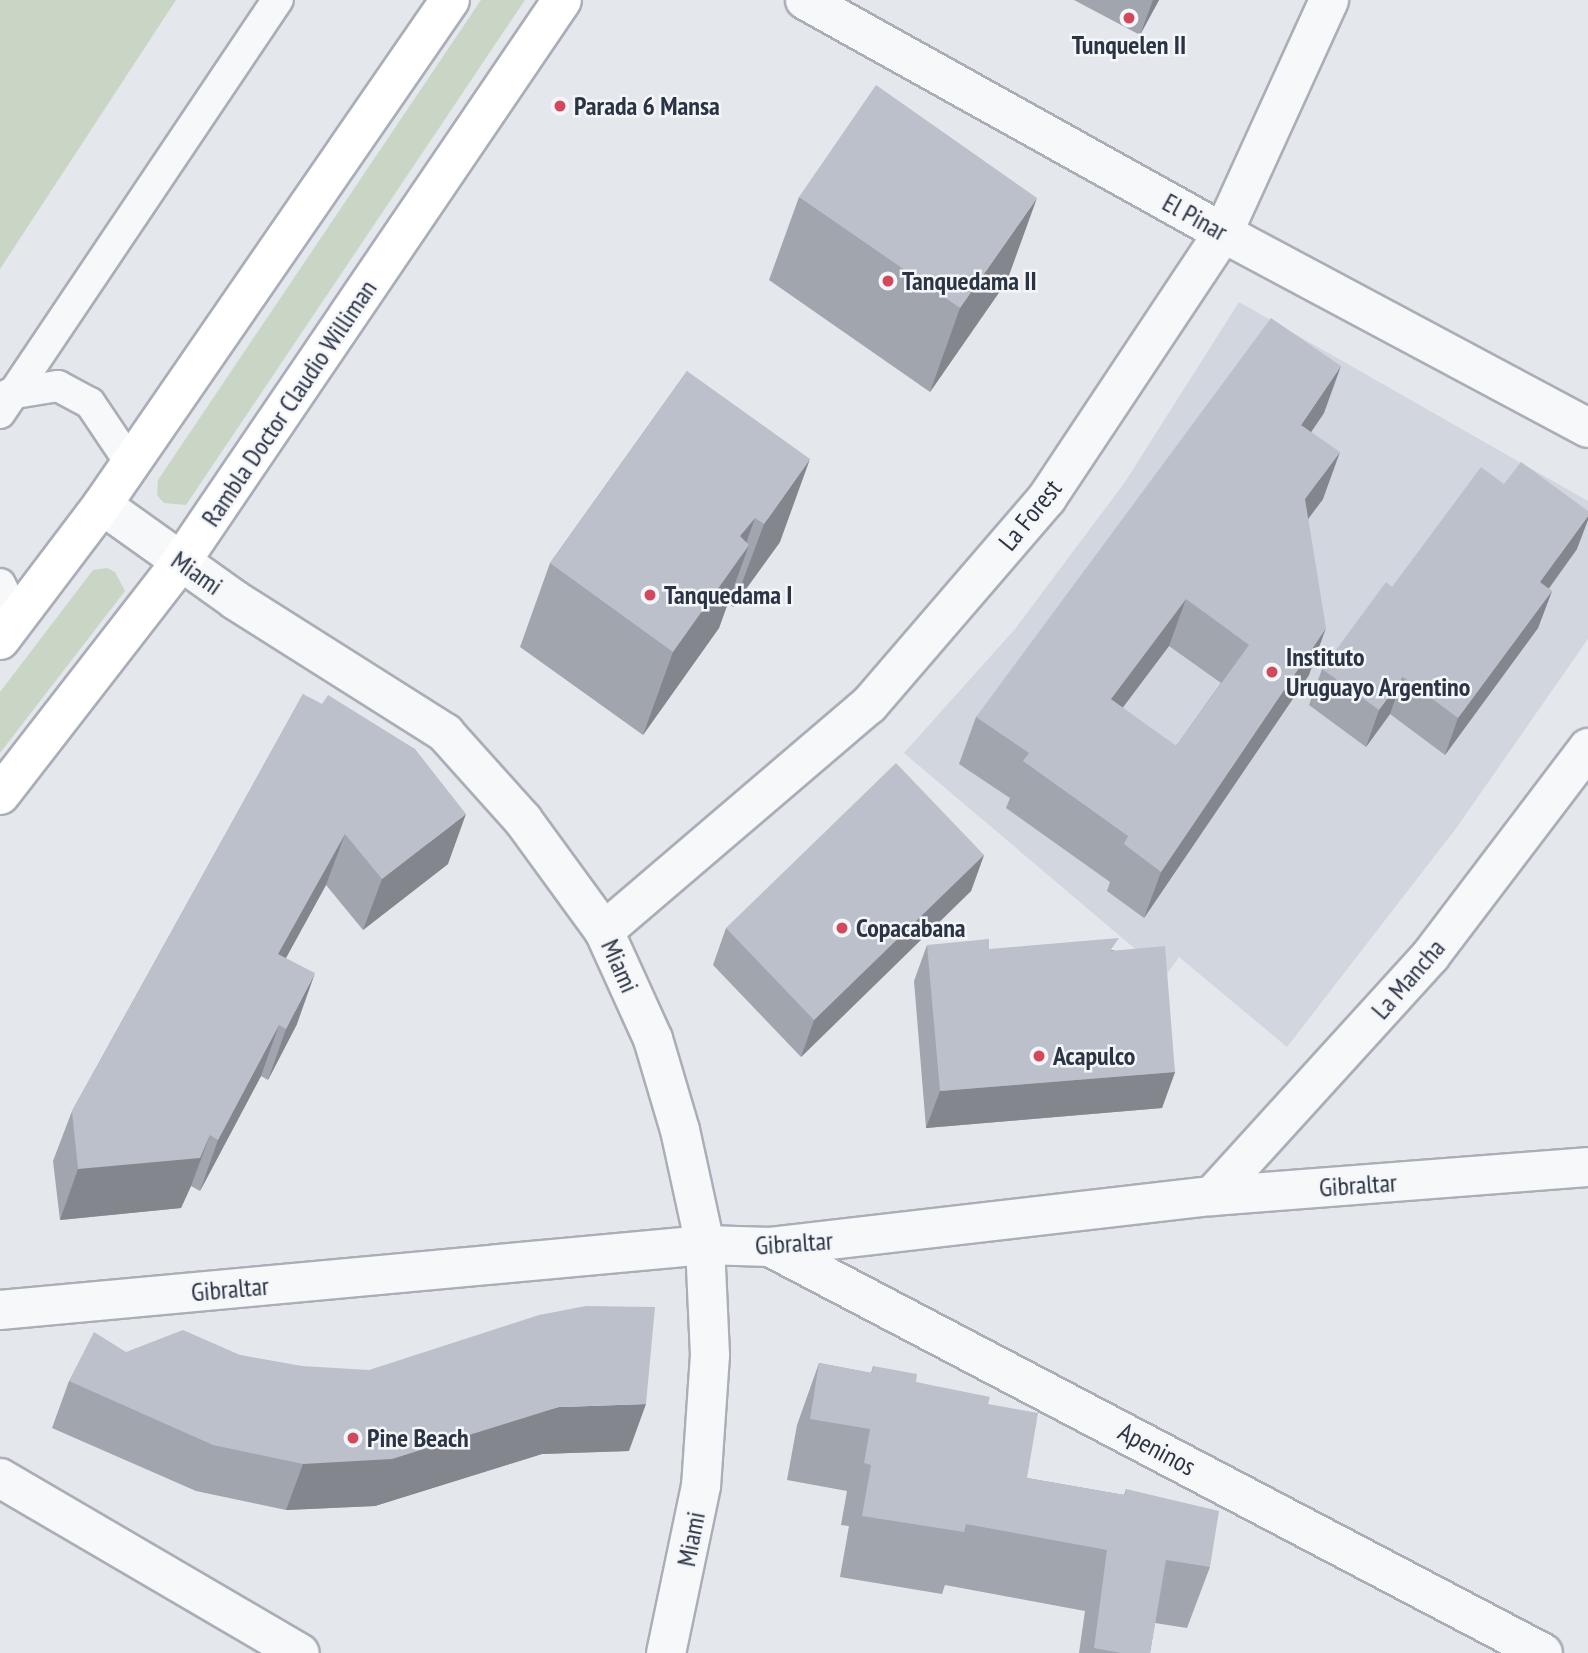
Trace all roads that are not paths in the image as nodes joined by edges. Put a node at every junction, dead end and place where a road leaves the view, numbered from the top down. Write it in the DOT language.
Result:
graph roads {
  1 [pos="278,0"];
  2 [pos="450,0"];
  3 [pos="562,0"];
  4 [pos="805,0"];
  5 [pos="1329,0"];
  6 [pos="1223,233"];
  7 [pos="5,404"];
  8 [pos="1588,428"];
  9 [pos="131,464"];
  10 [pos="102,505"];
  11 [pos="180,562"];
  12 [pos="0,584"];
  13 [pos="9,629"];
  14 [pos="1588,748"];
  15 [pos="0,795"];
  16 [pos="604,931"];
  17 [pos="1588,1167"];
  18 [pos="1212,1196"];
  19 [pos="705,1245"];
  20 [pos="770,1247"];
  21 [pos="0,1310"];
  22 [pos="0,1478"];
  23 [pos="300,1653"];
  24 [pos="666,1653"];
  25 [pos="1543,1653"];
  1 -- 7 [label="lane"];
  2 -- 9 [label="main road"];
  3 -- 11 [label="main road, Rambla Doctor Claudio Williman"];
  4 -- 6 [label="street, El Pinar"];
  5 -- 6 [label="street, La Forest"];
  6 -- 8 [label="street, El Pinar"];
  6 -- 16 [label="street, La Forest"];
  7 -- 9 [label="lane"];
  9 -- 10 [label="main road"];
  10 -- 11 [label="street, Miami"];
  10 -- 13 [label="main road"];
  11 -- 15 [label="main road, Rambla Doctor Claudio Williman"];
  11 -- 16 [label="street, Miami"];
  12 -- 13 [label="lane"];
  14 -- 18 [label="street, La Mancha"];
  16 -- 19 [label="street, Miami"];
  17 -- 18 [label="street, Gibraltar"];
  18 -- 20 [label="street, Gibraltar"];
  19 -- 20 [label="street, Gibraltar"];
  19 -- 21 [label="street, Gibraltar"];
  19 -- 24 [label="street, Miami"];
  20 -- 25 [label="street, Apeninos"];
  22 -- 23 [label="street"];
}
